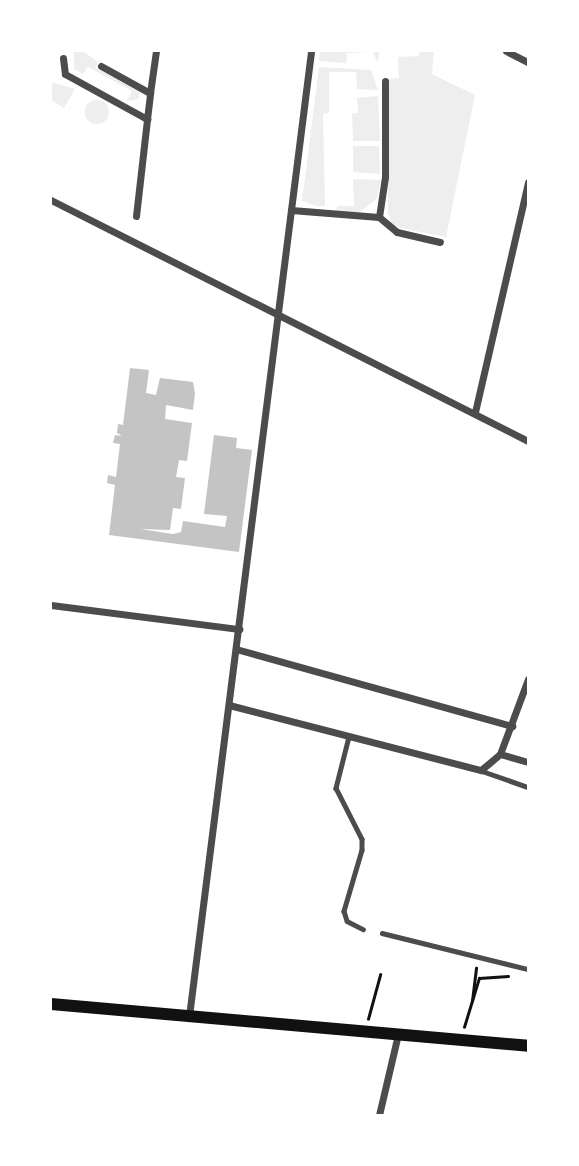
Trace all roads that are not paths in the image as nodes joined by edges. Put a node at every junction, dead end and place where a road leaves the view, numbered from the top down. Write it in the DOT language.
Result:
graph roads {
  1 [pos="156,51"];
  2 [pos="311,51"];
  3 [pos="506,51"];
  4 [pos="62,58"];
  5 [pos="528,62"];
  6 [pos="101,66"];
  7 [pos="385,81"];
  8 [pos="150,93"];
  9 [pos="147,119"];
  10 [pos="528,182"];
  11 [pos="51,200"];
  12 [pos="291,210"];
  13 [pos="136,216"];
  14 [pos="379,217"];
  15 [pos="440,242"];
  16 [pos="279,316"];
  17 [pos="475,412"];
  18 [pos="528,441"];
  19 [pos="51,605"];
  20 [pos="239,629"];
  21 [pos="236,649"];
  22 [pos="528,678"];
  23 [pos="229,705"];
  24 [pos="512,726"];
  25 [pos="349,737"];
  26 [pos="500,754"];
  27 [pos="528,762"];
  28 [pos="481,770"];
  29 [pos="528,788"];
  30 [pos="363,929"];
  31 [pos="382,933"];
  32 [pos="526,969"];
  33 [pos="51,1004"];
  34 [pos="188,1017"];
  35 [pos="399,1033"];
  36 [pos="528,1046"];
  37 [pos="379,1115"];
  1 -- 8 [label="street"];
  2 -- 12 [label="street"];
  3 -- 5 [label="street"];
  4 -- 9 [label="street"];
  6 -- 8 [label="street"];
  7 -- 14 [label="street"];
  8 -- 9 [label="street"];
  9 -- 13 [label="street"];
  10 -- 17 [label="street"];
  11 -- 16 [label="street"];
  12 -- 14 [label="street"];
  12 -- 16 [label="street"];
  14 -- 15 [label="street"];
  16 -- 17 [label="street"];
  16 -- 20 [label="street"];
  17 -- 18 [label="street"];
  19 -- 20 [label="street"];
  20 -- 21 [label="street"];
  21 -- 23 [label="street"];
  21 -- 24 [label="street"];
  22 -- 24 [label="street"];
  23 -- 25 [label="street"];
  23 -- 34 [label="street"];
  24 -- 26 [label="street"];
  25 -- 28 [label="street"];
  25 -- 30 [label="lane"];
  26 -- 27 [label="street"];
  26 -- 28 [label="street"];
  28 -- 29 [label="lane"];
  31 -- 32 [label="lane"];
  33 -- 34 [label="main road"];
  34 -- 35 [label="main road"];
  35 -- 36 [label="main road"];
  35 -- 37 [label="street"];
}
